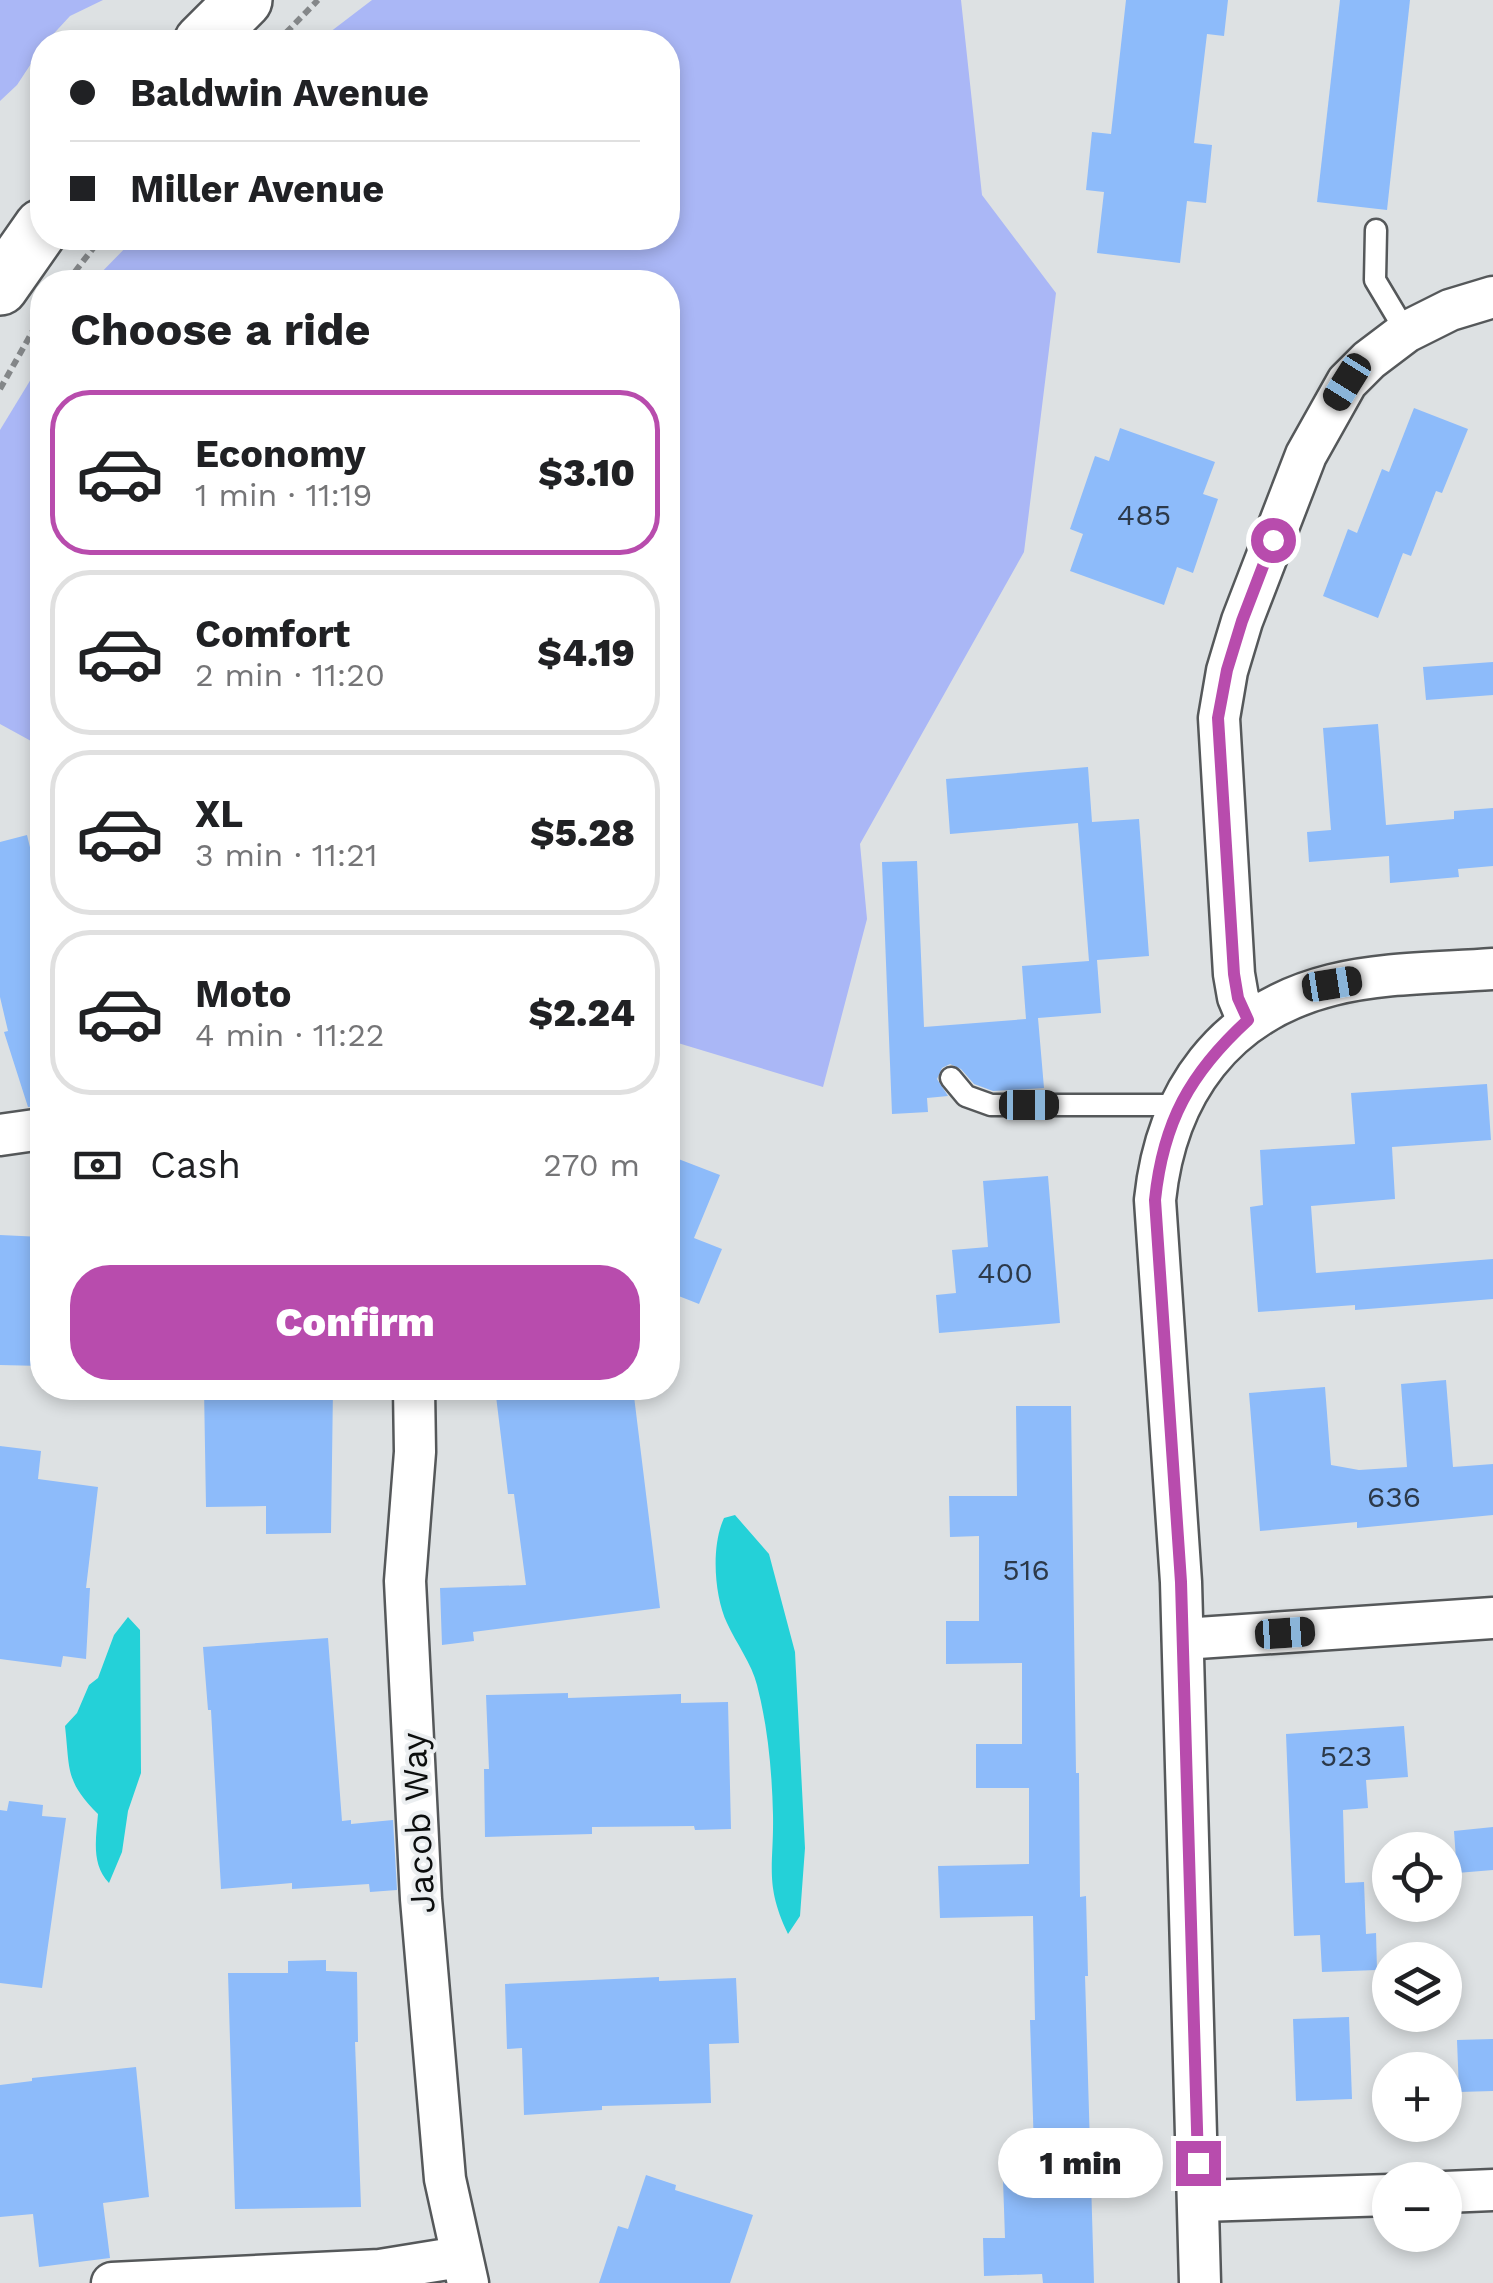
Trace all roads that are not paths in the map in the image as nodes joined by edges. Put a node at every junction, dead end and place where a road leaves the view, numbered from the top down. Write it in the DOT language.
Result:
graph roads {
  1 [pos="244,0"];
  2 [pos="214,30"];
  3 [pos="1376,230"];
  4 [pos="30,244"];
  5 [pos="0,287"];
  6 [pos="1493,297"];
  7 [pos="1406,332"];
  8 [pos="1493,969"];
  9 [pos="1248,1020"];
  10 [pos="952,1078"];
  11 [pos="1181,1105"];
  12 [pos="30,1131"];
  13 [pos="0,1135"];
  14 [pos="414,1400"];
  15 [pos="1493,1618"];
  16 [pos="1182,1639"];
  17 [pos="1493,2190"];
  18 [pos="1462,2191"];
  19 [pos="1372,2195"];
  20 [pos="1200,2201"];
  21 [pos="464,2270"];
  22 [pos="112,2283"];
  23 [pos="1200,2283"];
  1 -- 2 [label="street"];
  3 -- 7 [label="lane"];
  4 -- 5 [label="street"];
  6 -- 7 [label="street"];
  7 -- 9 [label="street"];
  8 -- 9 [label="street"];
  9 -- 11 [label="street"];
  10 -- 11 [label="lane"];
  11 -- 16 [label="street"];
  12 -- 13 [label="street"];
  14 -- 21 [label="street, Jacob Way"];
  15 -- 16 [label="street"];
  16 -- 20 [label="street"];
  17 -- 18 [label="street"];
  19 -- 20 [label="street"];
  20 -- 23 [label="street"];
  21 -- 22 [label="street, Jacob Way"];
}
